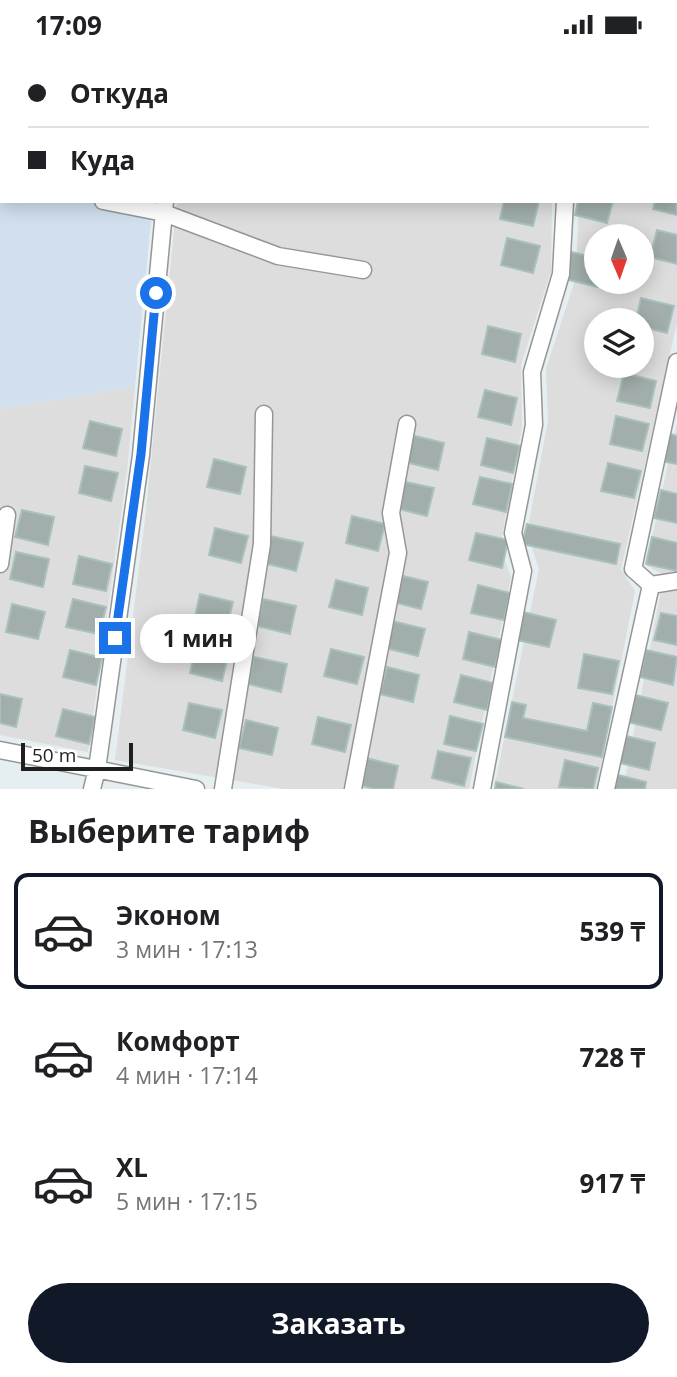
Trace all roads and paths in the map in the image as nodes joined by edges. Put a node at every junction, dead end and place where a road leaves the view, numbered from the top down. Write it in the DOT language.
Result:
graph roads {
  1 [pos="123,203"];
  2 [pos="565,203"];
  3 [pos="164,207"];
  4 [pos="363,270"];
  5 [pos="677,362"];
  6 [pos="264,414"];
  7 [pos="407,424"];
  8 [pos="7,515"];
  9 [pos="0,564"];
  10 [pos="677,581"];
  11 [pos="651,585"];
  12 [pos="0,750"];
  13 [pos="97,769"];
  14 [pos="92,789"];
  15 [pos="196,789"];
  16 [pos="223,789"];
  17 [pos="353,789"];
  18 [pos="482,789"];
  19 [pos="606,789"];
  1 -- 3 [label="street"];
  2 -- 18 [label="street"];
  3 -- 4 [label="street"];
  3 -- 13 [label="street"];
  5 -- 11 [label="street"];
  6 -- 16 [label="street"];
  7 -- 17 [label="street"];
  8 -- 9 [label="street"];
  10 -- 11 [label="street"];
  11 -- 19 [label="street"];
  12 -- 13 [label="street"];
  13 -- 14 [label="street"];
  13 -- 15 [label="street"];
}
